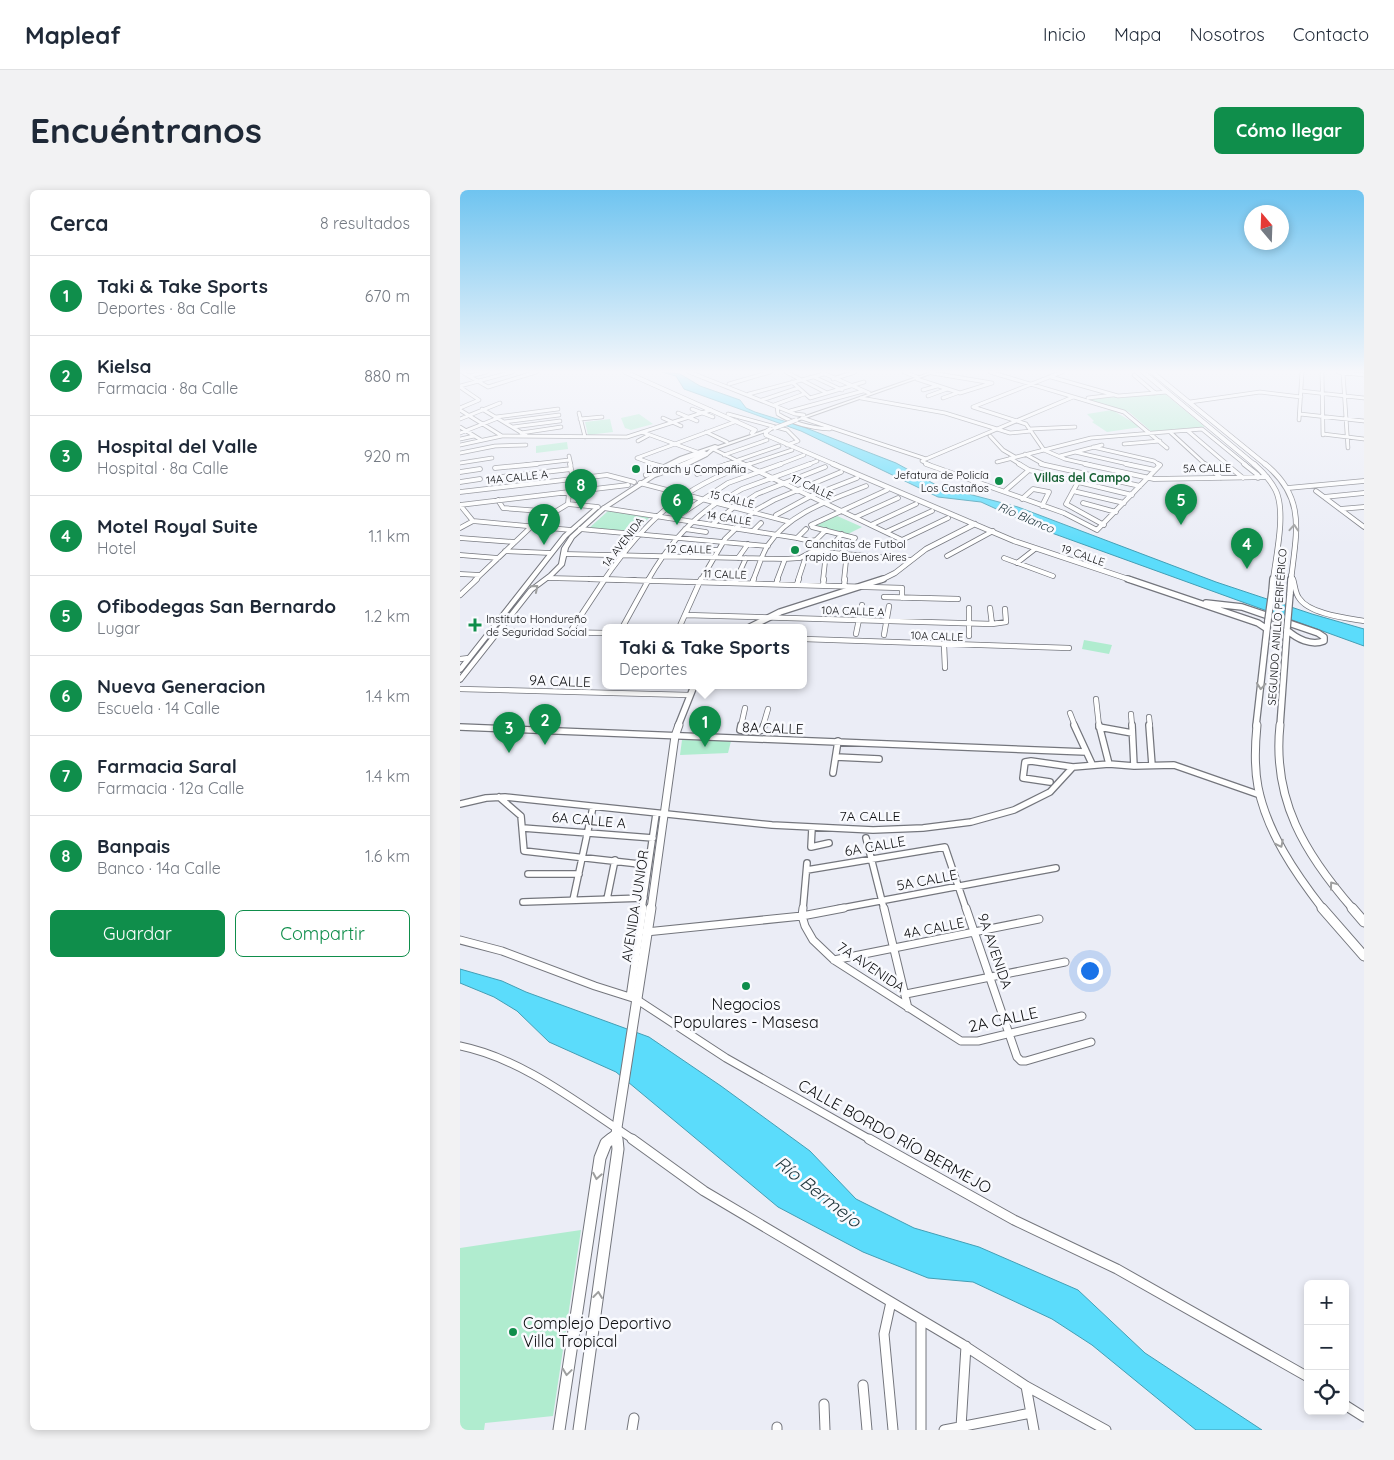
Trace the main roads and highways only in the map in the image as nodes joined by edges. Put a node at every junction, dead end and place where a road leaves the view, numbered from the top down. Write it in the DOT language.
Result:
graph roads {
  1 [pos="750,430"];
  2 [pos="763,430"];
  3 [pos="763,430"];
  4 [pos="769,430"];
  5 [pos="1215,430"];
  6 [pos="1224,430"];
  7 [pos="753,432"];
  8 [pos="798,441"];
  9 [pos="789,445"];
  10 [pos="1242,445"];
  11 [pos="1235,446"];
  12 [pos="804,453"];
  13 [pos="824,458"];
  14 [pos="646,475"];
  15 [pos="653,476"];
  16 [pos="604,505"];
  17 [pos="973,523"];
  18 [pos="572,538"];
  19 [pos="1193,601"];
  20 [pos="755,624"];
  21 [pos="1268,624"];
  22 [pos="1287,630"];
  23 [pos="1302,639"];
  24 [pos="1286,646"];
  25 [pos="463,663"];
  26 [pos="460,670"];
  27 [pos="460,680"];
  28 [pos="692,689"];
  29 [pos="1364,922"];
  30 [pos="1364,956"];
  31 [pos="618,1128"];
  32 [pos="559,1430"];
  33 [pos="579,1430"];
  1 -- 7 [label="main road"];
  2 -- 7 [label="highway"];
  3 -- 7 [label="main road"];
  4 -- 9 [label="main road, 19 CALLE"];
  5 -- 11 [label="main road, SEGUNDO ANILLO PERIFÉRICO"];
  6 -- 10 [label="main road, SEGUNDO ANILLO PERIFÉRICO"];
  7 -- 9 [label="main road, 19 CALLE"];
  7 -- 14 [label="highway"];
  7 -- 15 [label="highway"];
  8 -- 12 [label="main road"];
  9 -- 12 [label="main road, 19 CALLE"];
  9 -- 13 [label="main road, 19 CALLE"];
  10 -- 11 [label="main road"];
  22 -- 10 [label="main road, SEGUNDO ANILLO PERIFÉRICO, one-way, bridge"];
  11 -- 21 [label="main road, SEGUNDO ANILLO PERIFÉRICO, bridge"];
  12 -- 13 [label="main road, 19 CALLE"];
  13 -- 17 [label="main road, 19 CALLE"];
  14 -- 15 [label="main road"];
  14 -- 16 [label="highway"];
  15 -- 16 [label="highway"];
  16 -- 18 [label="highway"];
  16 -- 18 [label="highway"];
  16 -- 25 [label="highway"];
  17 -- 19 [label="main road, 19 CALLE"];
  17 -- 20 [label="main road"];
  27 -- 18 [label="highway, one-way"];
  19 -- 21 [label="main road, 19 CALLE"];
  19 -- 23 [label="main road"];
  21 -- 30 [label="main road, SEGUNDO ANILLO PERIFÉRICO, one-way"];
  22 -- 23 [label="main road"];
  22 -- 24 [label="main road, SEGUNDO ANILLO PERIFÉRICO"];
  23 -- 24 [label="main road"];
  29 -- 24 [label="main road, SEGUNDO ANILLO PERIFÉRICO, one-way"];
  25 -- 26 [label="highway"];
  28 -- 31 [label="main road, AVENIDA JUNIOR"];
  31 -- 32 [label="main road, AVENIDA JUNIOR, one-way"];
  33 -- 31 [label="main road, AVENIDA JUNIOR, one-way"];
}
